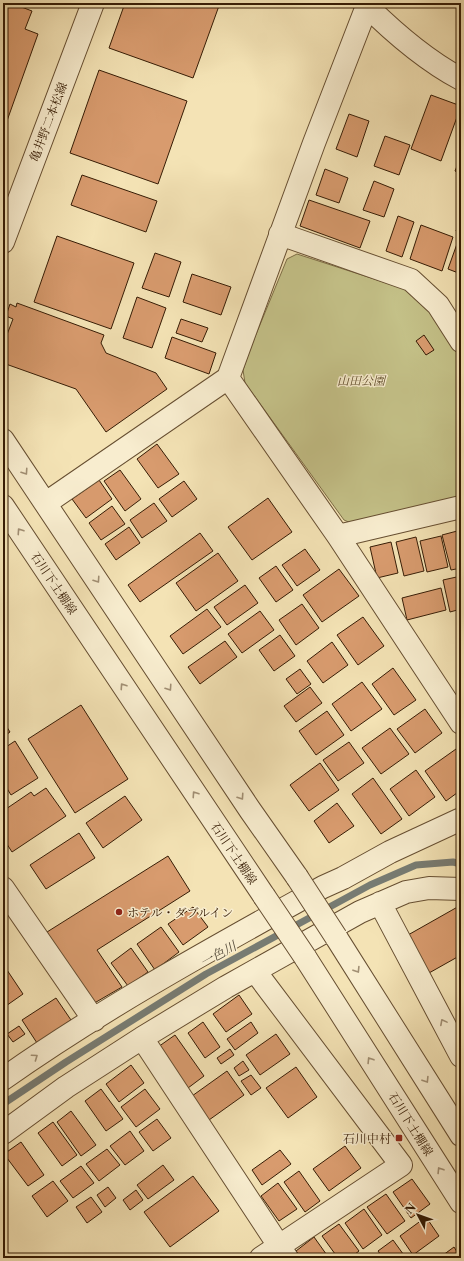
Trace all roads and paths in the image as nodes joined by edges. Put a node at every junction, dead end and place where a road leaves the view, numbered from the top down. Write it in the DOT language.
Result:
graph roads {
  1 [pos="94,3"];
  2 [pos="365,4"];
  3 [pos="461,79"];
  4 [pos="280,234"];
  5 [pos="3,242"];
  6 [pos="454,317"];
  7 [pos="461,341"];
  8 [pos="228,378"];
  9 [pos="3,440"];
  10 [pos="46,503"];
  11 [pos="3,506"];
  12 [pos="461,507"];
  13 [pos="338,536"];
  14 [pos="461,723"];
  15 [pos="460,820"];
  16 [pos="3,888"];
  17 [pos="461,889"];
  18 [pos="380,903"];
  19 [pos="255,971"];
  20 [pos="94,1020"];
  21 [pos="142,1038"];
  22 [pos="461,1056"];
  23 [pos="3,1079"];
  24 [pos="3,1133"];
  25 [pos="461,1135"];
  26 [pos="461,1202"];
  27 [pos="283,1252"];
  28 [pos="261,1258"];
  1 -- 5 [label="street, 亀井野二本松線"];
  2 -- 3 [label="street"];
  2 -- 4 [label="street"];
  4 -- 6 [label="street"];
  4 -- 8 [label="street"];
  6 -- 7 [label="street"];
  8 -- 10 [label="street"];
  8 -- 13 [label="street"];
  9 -- 10 [label="street, one-way"];
  10 -- 25 [label="street, one-way, bridge"];
  26 -- 11 [label="street, 石川下土棚線, one-way, bridge"];
  12 -- 13 [label="street"];
  13 -- 14 [label="street"];
  15 -- 20 [label="street"];
  16 -- 20 [label="street"];
  17 -- 18 [label="street"];
  18 -- 19 [label="street"];
  22 -- 18 [label="street, one-way"];
  19 -- 21 [label="street"];
  19 -- 27 [label="street"];
  23 -- 20 [label="street, one-way"];
  21 -- 24 [label="street"];
  21 -- 27 [label="street"];
  27 -- 28 [label="street"];
}
